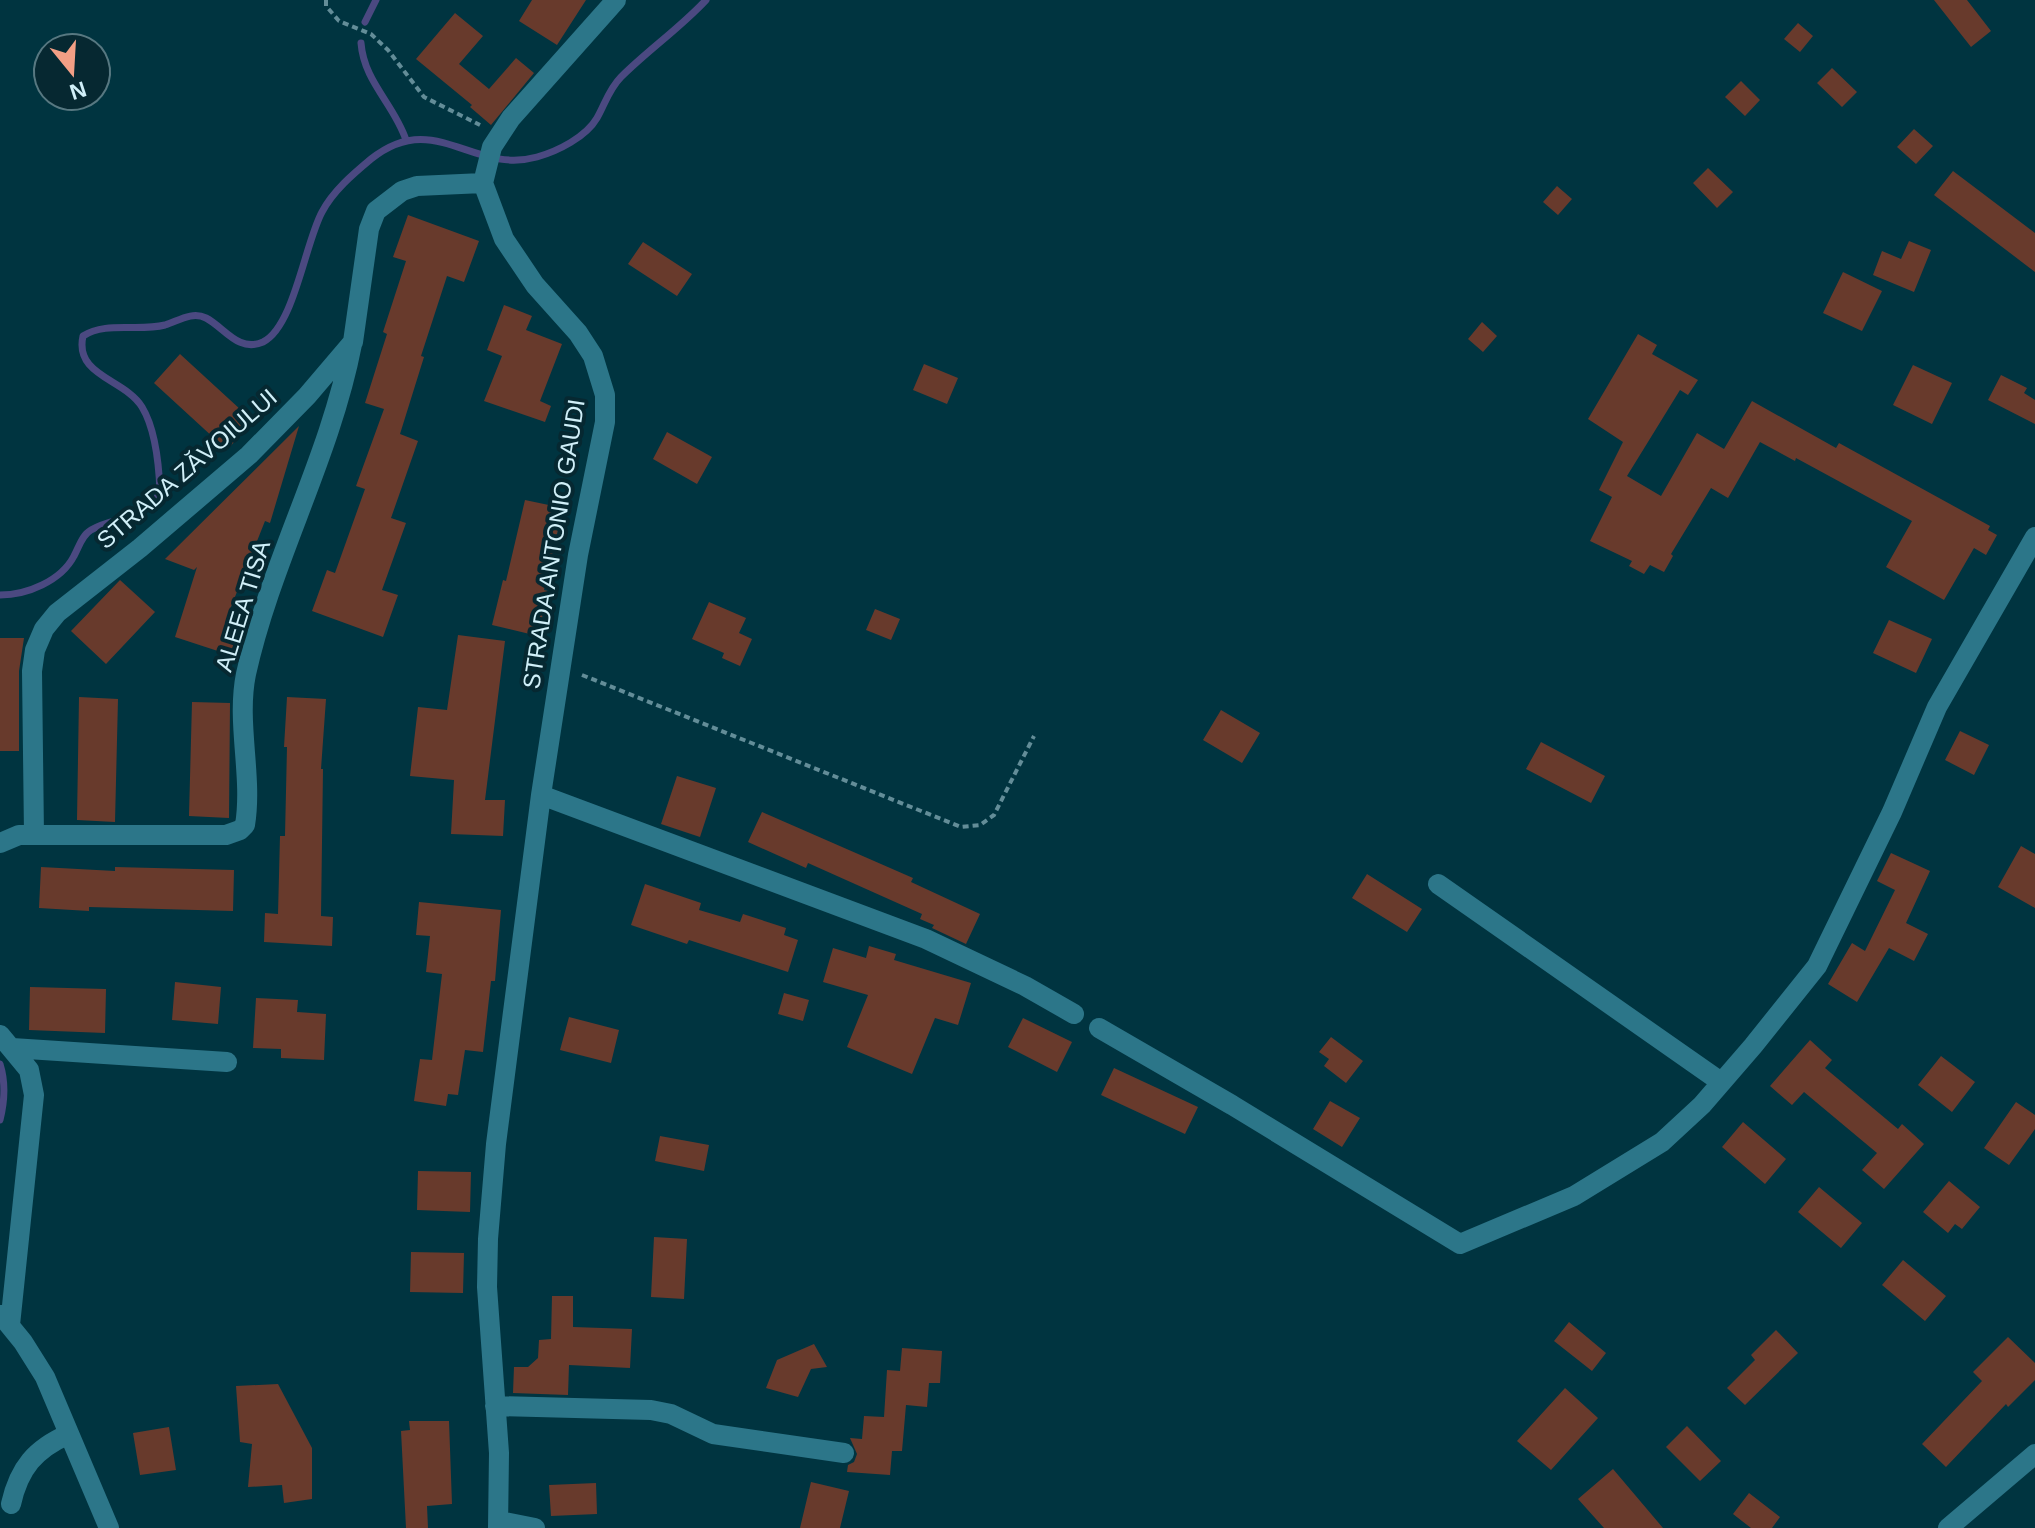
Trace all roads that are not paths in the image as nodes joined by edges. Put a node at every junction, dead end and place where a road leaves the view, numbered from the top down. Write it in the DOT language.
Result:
graph roads {
  1 [pos="616,0"];
  2 [pos="491,159"];
  3 [pos="353,342"];
  4 [pos="2035,537"];
  5 [pos="541,795"];
  6 [pos="34,835"];
  7 [pos="0,843"];
  8 [pos="1438,884"];
  9 [pos="1074,1014"];
  10 [pos="1099,1028"];
  11 [pos="6,1042"];
  12 [pos="227,1062"];
  13 [pos="1721,1082"];
  14 [pos="5,1319"];
  15 [pos="495,1406"];
  16 [pos="69,1434"];
  17 [pos="844,1453"];
  18 [pos="2035,1454"];
  19 [pos="11,1504"];
  20 [pos="498,1524"];
  21 [pos="109,1528"];
  22 [pos="535,1528"];
  23 [pos="1948,1528"];
  1 -- 2 [label="street"];
  2 -- 3 [label="street"];
  2 -- 5 [label="street, STRADA ANTONIO GAUDI"];
  3 -- 6 [label="street, STRADA ZĂVOIULUI"];
  3 -- 6 [label="street, ALEEA TISA"];
  4 -- 13 [label="street"];
  5 -- 9 [label="street"];
  5 -- 15 [label="street, STRADA ANTONIO GAUDI"];
  6 -- 7 [label="street"];
  8 -- 13 [label="street"];
  10 -- 13 [label="street"];
  11 -- 12 [label="street"];
  11 -- 14 [label="street"];
  14 -- 16 [label="street"];
  15 -- 17 [label="street"];
  15 -- 20 [label="street, STRADA ANTONIO GAUDI"];
  16 -- 19 [label="street"];
  16 -- 21 [label="street"];
  18 -- 23 [label="street"];
  20 -- 22 [label="street, STRADA ANTONIO GAUDI"];
}
